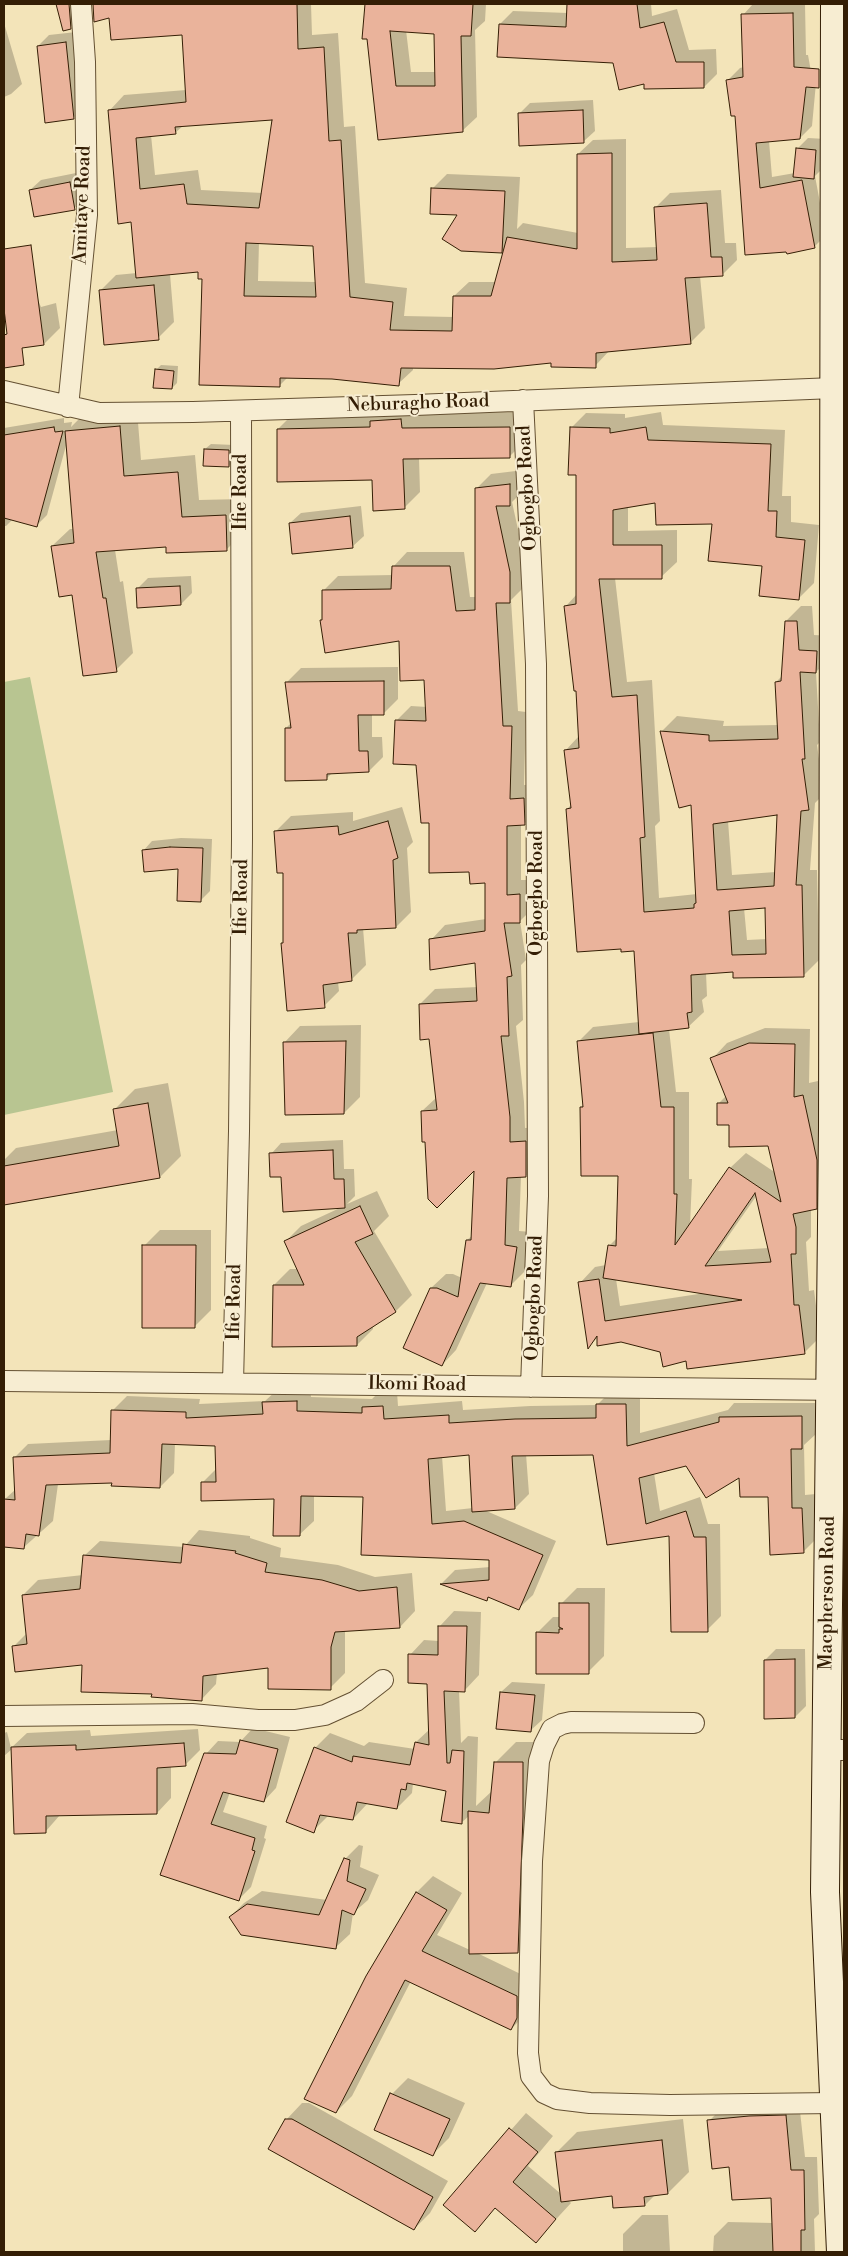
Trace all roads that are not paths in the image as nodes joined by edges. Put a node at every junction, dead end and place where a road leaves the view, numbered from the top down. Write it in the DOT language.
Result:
graph roads {
  1 [pos="81,4"];
  2 [pos="835,4"];
  3 [pos="834,388"];
  4 [pos="4,391"];
  5 [pos="523,400"];
  6 [pos="68,407"];
  7 [pos="241,411"];
  8 [pos="839,697"];
  9 [pos="4,1381"];
  10 [pos="233,1383"];
  11 [pos="531,1386"];
  12 [pos="837,1390"];
  13 [pos="383,1680"];
  14 [pos="4,1716"];
  15 [pos="694,1723"];
  16 [pos="835,1750"];
  17 [pos="837,1987"];
  18 [pos="834,2103"];
  19 [pos="841,2252"];
  1 -- 6 [label="street, Amitaye Road"];
  2 -- 3 [label="street, Macpherson Road"];
  3 -- 5 [label="street, Neburagho Road"];
  3 -- 8 [label="street, Macpherson Road"];
  4 -- 6 [label="street, Neburagho Road"];
  5 -- 7 [label="street, Neburagho Road"];
  5 -- 11 [label="street, Ogbogbo Road"];
  6 -- 7 [label="street, Neburagho Road"];
  7 -- 10 [label="street, Ifie Road"];
  8 -- 12 [label="street, Macpherson Road"];
  9 -- 10 [label="street, Ikomi Road"];
  10 -- 11 [label="street, Ikomi Road"];
  11 -- 12 [label="street, Ikomi Road"];
  12 -- 16 [label="street, Macpherson Road"];
  13 -- 14 [label="street"];
  15 -- 18 [label="street"];
  16 -- 17 [label="street, Macpherson Road"];
  17 -- 18 [label="street, Macpherson Road"];
  18 -- 19 [label="street, Macpherson Road"];
}
